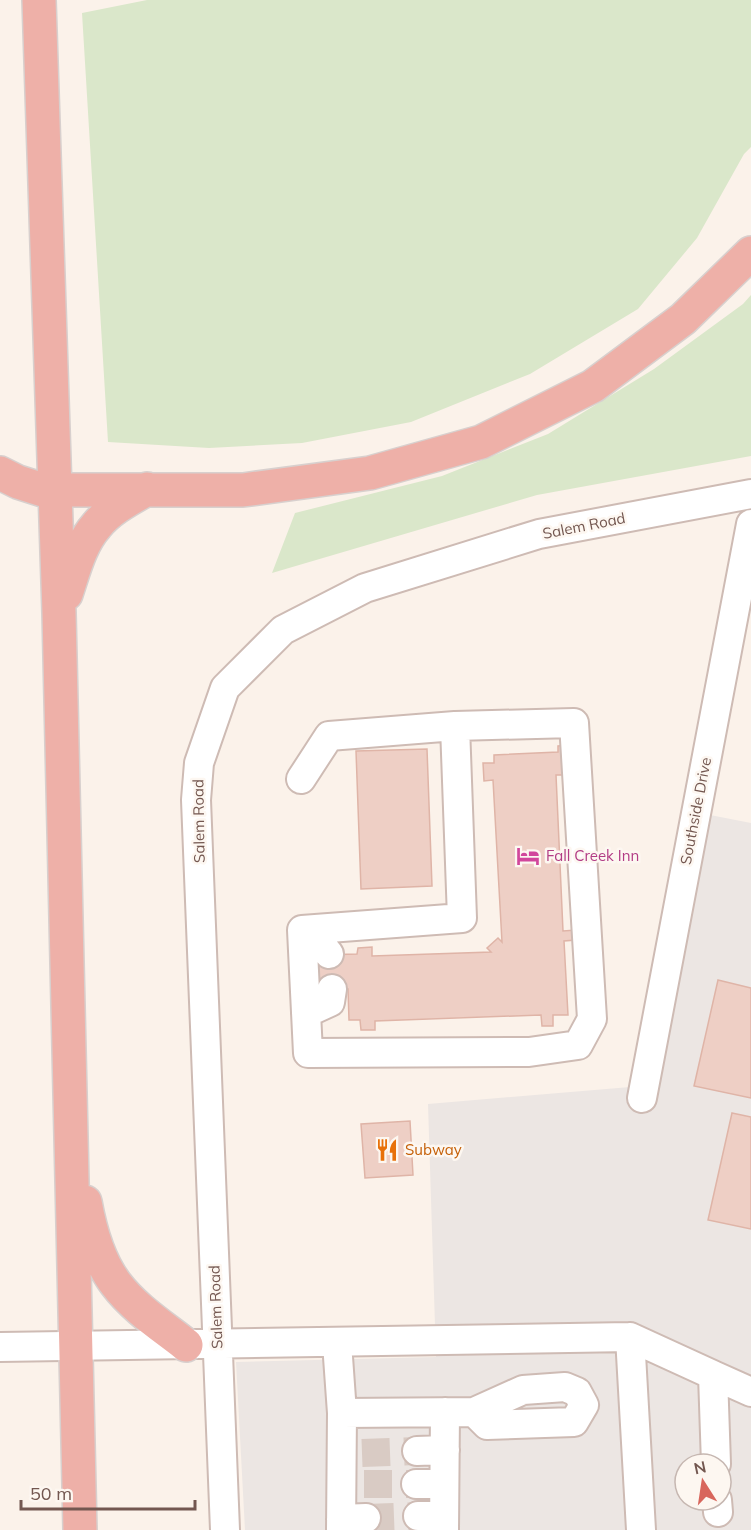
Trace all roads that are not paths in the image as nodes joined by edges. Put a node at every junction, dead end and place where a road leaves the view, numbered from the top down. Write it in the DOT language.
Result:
graph roads {
  1 [pos="39,0"];
  2 [pos="751,253"];
  3 [pos="53,441"];
  4 [pos="3,478"];
  5 [pos="147,489"];
  6 [pos="54,490"];
  7 [pos="751,494"];
  8 [pos="751,524"];
  9 [pos="59,613"];
  10 [pos="456,726"];
  11 [pos="302,779"];
  12 [pos="303,942"];
  13 [pos="329,954"];
  14 [pos="332,990"];
  15 [pos="306,1013"];
  16 [pos="642,1098"];
  17 [pos="70,1122"];
  18 [pos="630,1337"];
  19 [pos="337,1343"];
  20 [pos="202,1345"];
  21 [pos="0,1347"];
  22 [pos="76,1347"];
  23 [pos="713,1375"];
  24 [pos="751,1392"];
  25 [pos="445,1412"];
  26 [pos="474,1412"];
  27 [pos="342,1413"];
  28 [pos="445,1450"];
  29 [pos="417,1451"];
  30 [pos="716,1452"];
  31 [pos="416,1484"];
  32 [pos="444,1484"];
  33 [pos="78,1520"];
  34 [pos="435,1521"];
  35 [pos="349,1522"];
  36 [pos="225,1530"];
  37 [pos="641,1530"];
  1 -- 3 [label="highway"];
  2 -- 5 [label="highway"];
  3 -- 4 [label="highway"];
  3 -- 6 [label="highway"];
  4 -- 6 [label="highway"];
  5 -- 6 [label="highway"];
  5 -- 9 [label="highway"];
  6 -- 9 [label="highway"];
  7 -- 20 [label="street, Salem Road"];
  8 -- 16 [label="street, Southside Drive"];
  9 -- 17 [label="highway"];
  10 -- 11 [label="street"];
  10 -- 12 [label="street"];
  10 -- 15 [label="street"];
  12 -- 13 [label="street"];
  12 -- 15 [label="street"];
  14 -- 15 [label="street"];
  17 -- 20 [label="highway"];
  17 -- 22 [label="highway"];
  18 -- 19 [label="street"];
  18 -- 23 [label="street"];
  18 -- 37 [label="street"];
  19 -- 20 [label="street"];
  19 -- 27 [label="street"];
  20 -- 22 [label="street"];
  20 -- 36 [label="street, Salem Road"];
  21 -- 22 [label="street"];
  22 -- 33 [label="highway"];
  23 -- 24 [label="street"];
  23 -- 30 [label="street"];
  25 -- 26 [label="street"];
  25 -- 27 [label="street"];
  25 -- 28 [label="street"];
  27 -- 35 [label="street"];
  28 -- 29 [label="street"];
  28 -- 32 [label="street"];
  31 -- 32 [label="street"];
  32 -- 34 [label="street"];
}
